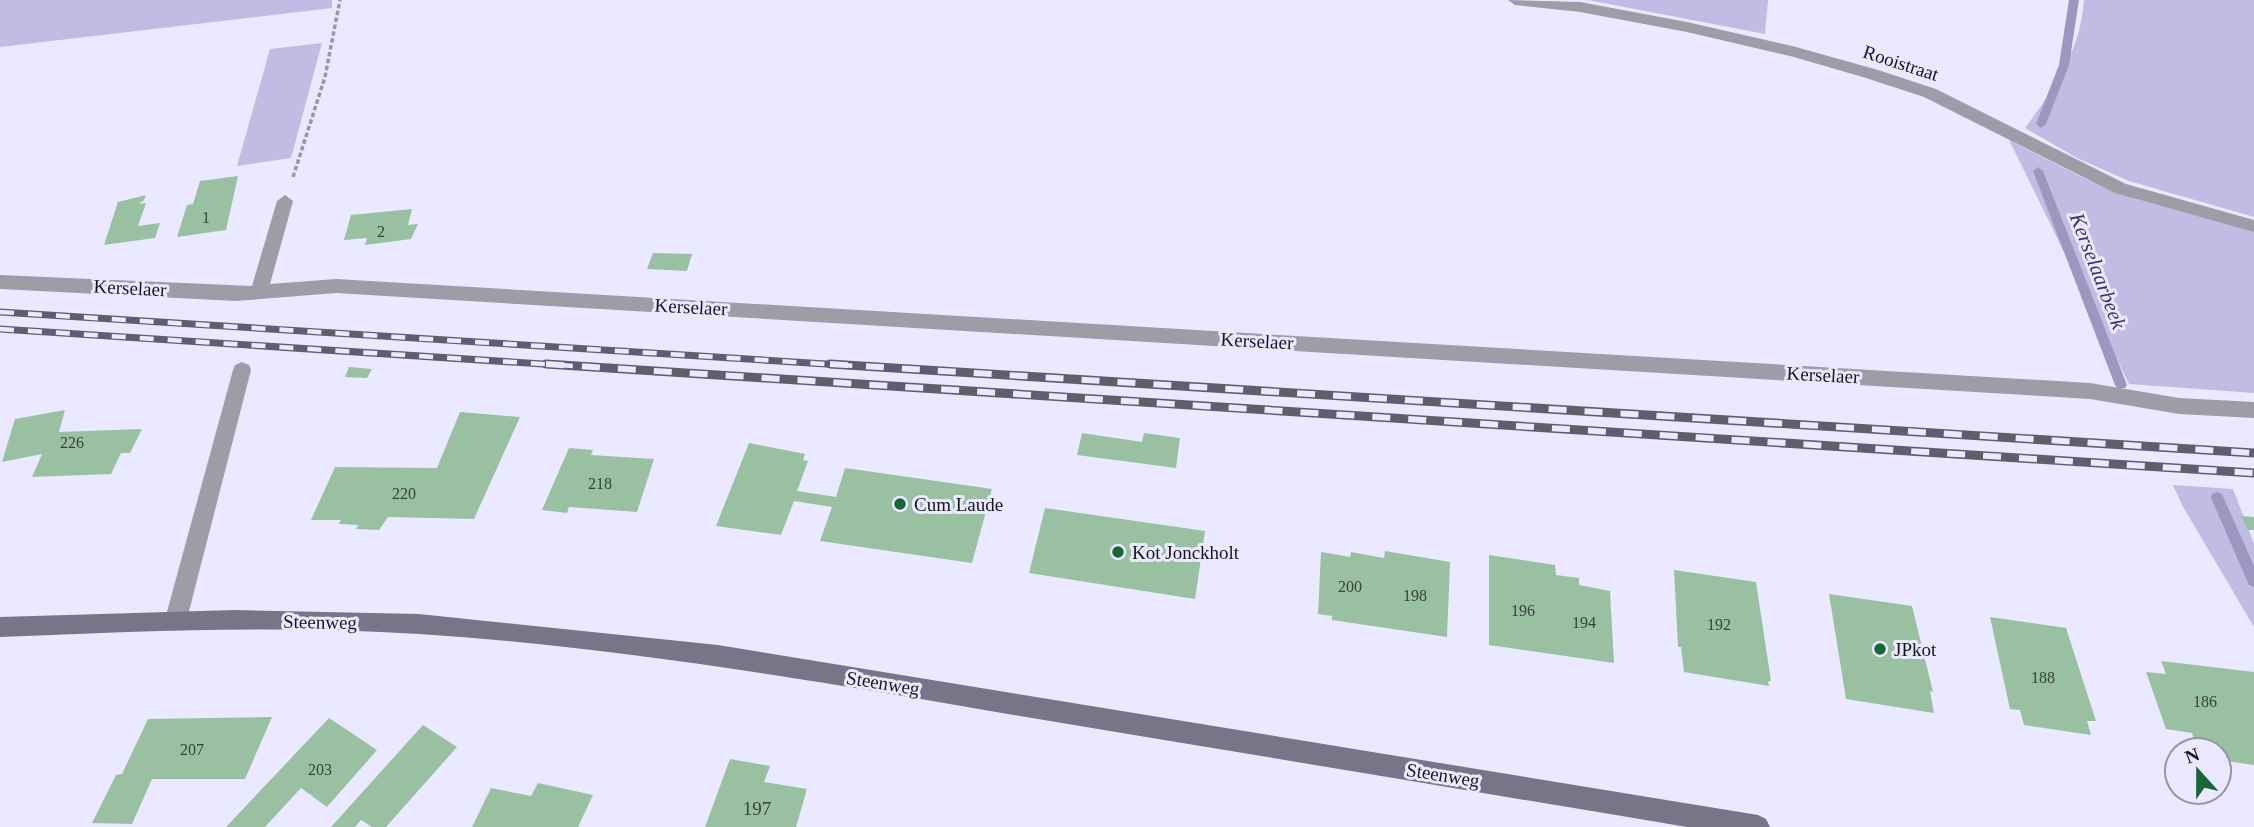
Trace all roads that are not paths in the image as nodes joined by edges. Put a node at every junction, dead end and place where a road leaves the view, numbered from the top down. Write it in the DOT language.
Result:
graph roads {
  1 [pos="1515,0"];
  2 [pos="285,201"];
  3 [pos="2254,226"];
  4 [pos="0,282"];
  5 [pos="259,291"];
  6 [pos="242,370"];
  7 [pos="2254,410"];
  8 [pos="176,620"];
  9 [pos="0,627"];
  10 [pos="1758,827"];
  1 -- 3 [label="street, Rooistraat"];
  2 -- 5 [label="street"];
  4 -- 5 [label="street, Kerselaer"];
  5 -- 7 [label="street, Kerselaer"];
  6 -- 8 [label="street"];
  8 -- 9 [label="main road, Steenweg"];
  8 -- 10 [label="main road, Steenweg"];
}
